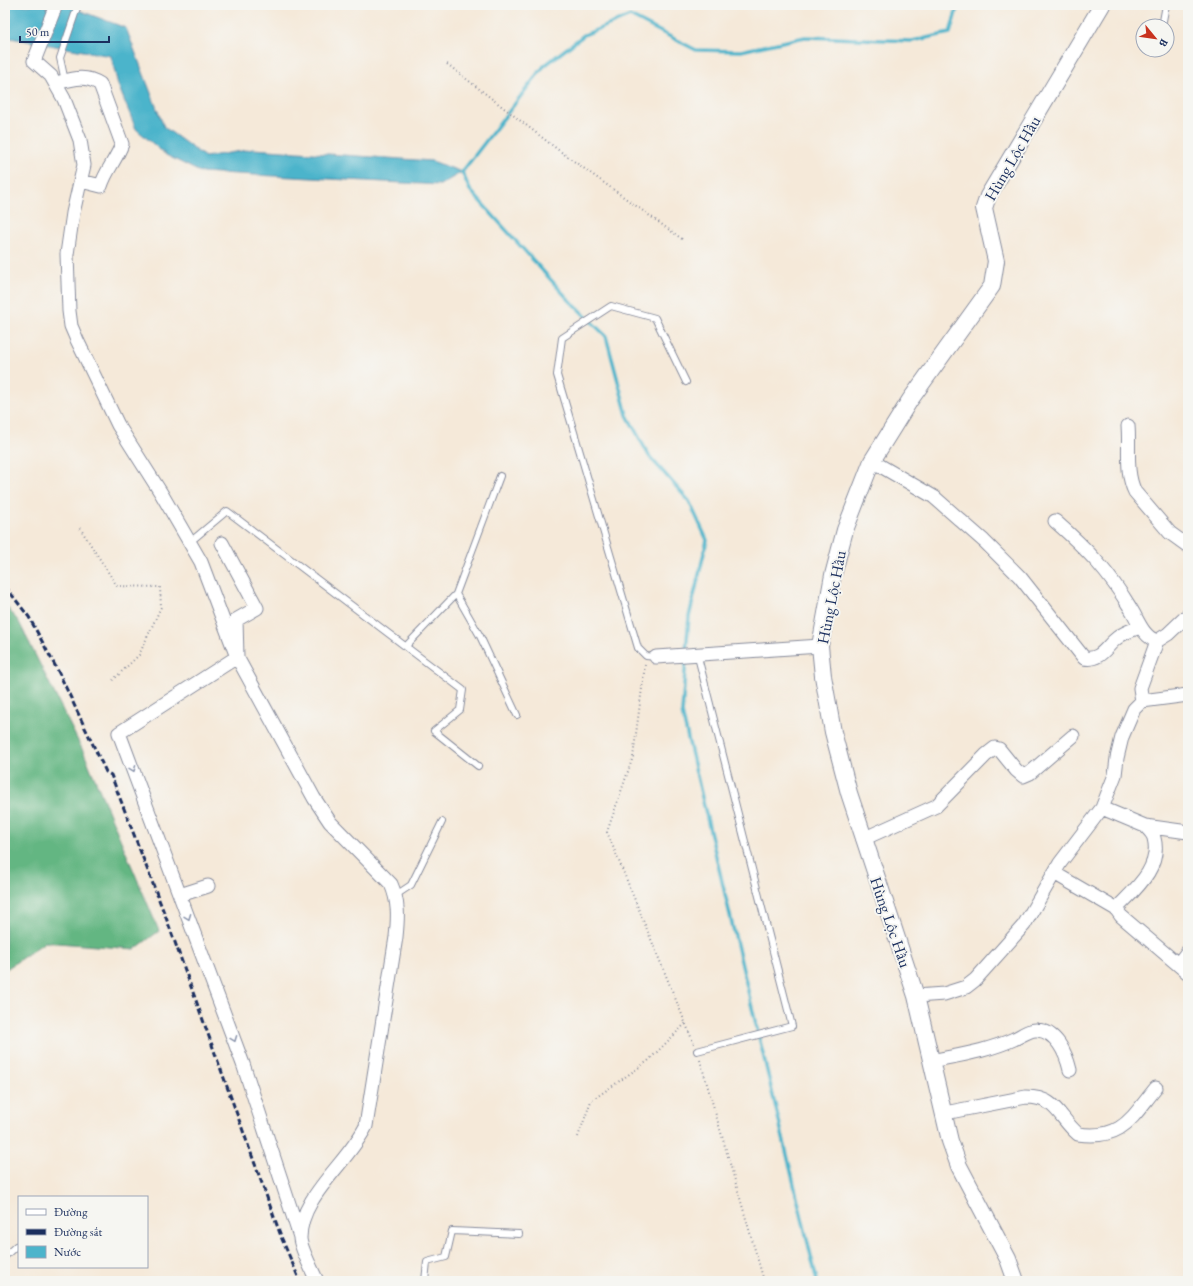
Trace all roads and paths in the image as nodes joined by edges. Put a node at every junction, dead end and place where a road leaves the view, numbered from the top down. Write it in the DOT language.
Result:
graph roads {
  1 [pos="56,5"];
  2 [pos="78,5"];
  3 [pos="1102,5"];
  4 [pos="1166,5"];
  5 [pos="1164,18"];
  6 [pos="447,64"];
  7 [pos="60,82"];
  8 [pos="81,181"];
  9 [pos="682,240"];
  10 [pos="686,382"];
  11 [pos="1128,426"];
  12 [pos="872,461"];
  13 [pos="500,476"];
  14 [pos="1055,521"];
  15 [pos="80,528"];
  16 [pos="190,542"];
  17 [pos="222,544"];
  18 [pos="1188,546"];
  19 [pos="456,594"];
  20 [pos="1188,615"];
  21 [pos="1140,627"];
  22 [pos="1157,641"];
  23 [pos="406,646"];
  24 [pos="820,646"];
  25 [pos="697,653"];
  26 [pos="651,657"];
  27 [pos="237,658"];
  28 [pos="113,680"];
  29 [pos="1188,695"];
  30 [pos="1142,701"];
  31 [pos="517,715"];
  32 [pos="1073,736"];
  33 [pos="478,766"];
  34 [pos="1102,808"];
  35 [pos="442,822"];
  36 [pos="1145,826"];
  37 [pos="1188,832"];
  38 [pos="863,839"];
  39 [pos="1054,873"];
  40 [pos="208,886"];
  41 [pos="180,895"];
  42 [pos="396,896"];
  43 [pos="1116,909"];
  44 [pos="1188,951"];
  45 [pos="1178,964"];
  46 [pos="1188,973"];
  47 [pos="916,996"];
  48 [pos="686,1024"];
  49 [pos="697,1051"];
  50 [pos="931,1061"];
  51 [pos="1070,1070"];
  52 [pos="1156,1088"];
  53 [pos="945,1112"];
  54 [pos="578,1138"];
  55 [pos="519,1234"];
  56 [pos="300,1239"];
  57 [pos="16,1246"];
  58 [pos="5,1256"];
  59 [pos="317,1281"];
  60 [pos="425,1281"];
  61 [pos="764,1281"];
  62 [pos="1016,1281"];
  1 -- 7 [label="street"];
  2 -- 7 [label="lane"];
  3 -- 12 [label="street, Hùng Lộc Hầu"];
  4 -- 5 [label="lane"];
  6 -- 9 [label="path"];
  7 -- 8 [label="street"];
  7 -- 8 [label="street"];
  8 -- 16 [label="street"];
  10 -- 26 [label="lane"];
  11 -- 18 [label="street"];
  12 -- 21 [label="street"];
  12 -- 24 [label="street, Hùng Lộc Hầu"];
  13 -- 19 [label="lane"];
  14 -- 21 [label="street"];
  15 -- 28 [label="path"];
  16 -- 23 [label="lane"];
  16 -- 27 [label="street"];
  17 -- 27 [label="street"];
  19 -- 23 [label="lane"];
  19 -- 31 [label="lane"];
  20 -- 22 [label="street"];
  21 -- 22 [label="street"];
  22 -- 30 [label="street"];
  23 -- 33 [label="lane"];
  24 -- 25 [label="street"];
  24 -- 38 [label="street, Hùng Lộc Hầu"];
  25 -- 26 [label="street"];
  25 -- 49 [label="lane"];
  26 -- 48 [label="path"];
  27 -- 41 [label="street, one-way"];
  27 -- 42 [label="street"];
  29 -- 30 [label="street"];
  30 -- 34 [label="street"];
  32 -- 38 [label="street"];
  34 -- 36 [label="street"];
  34 -- 39 [label="street"];
  35 -- 42 [label="lane"];
  36 -- 37 [label="street"];
  36 -- 43 [label="street"];
  38 -- 47 [label="street, Hùng Lộc Hầu"];
  39 -- 43 [label="street"];
  39 -- 47 [label="street"];
  40 -- 41 [label="street"];
  41 -- 56 [label="street, one-way"];
  42 -- 56 [label="street"];
  43 -- 45 [label="street"];
  44 -- 45 [label="street"];
  45 -- 46 [label="street"];
  47 -- 50 [label="street, Hùng Lộc Hầu"];
  48 -- 49 [label="path"];
  48 -- 54 [label="path"];
  49 -- 61 [label="path"];
  50 -- 51 [label="street"];
  50 -- 53 [label="street, Hùng Lộc Hầu"];
  52 -- 53 [label="street"];
  53 -- 62 [label="street, Hùng Lộc Hầu"];
  55 -- 60 [label="lane"];
  56 -- 59 [label="street"];
  57 -- 58 [label="lane"];
}
